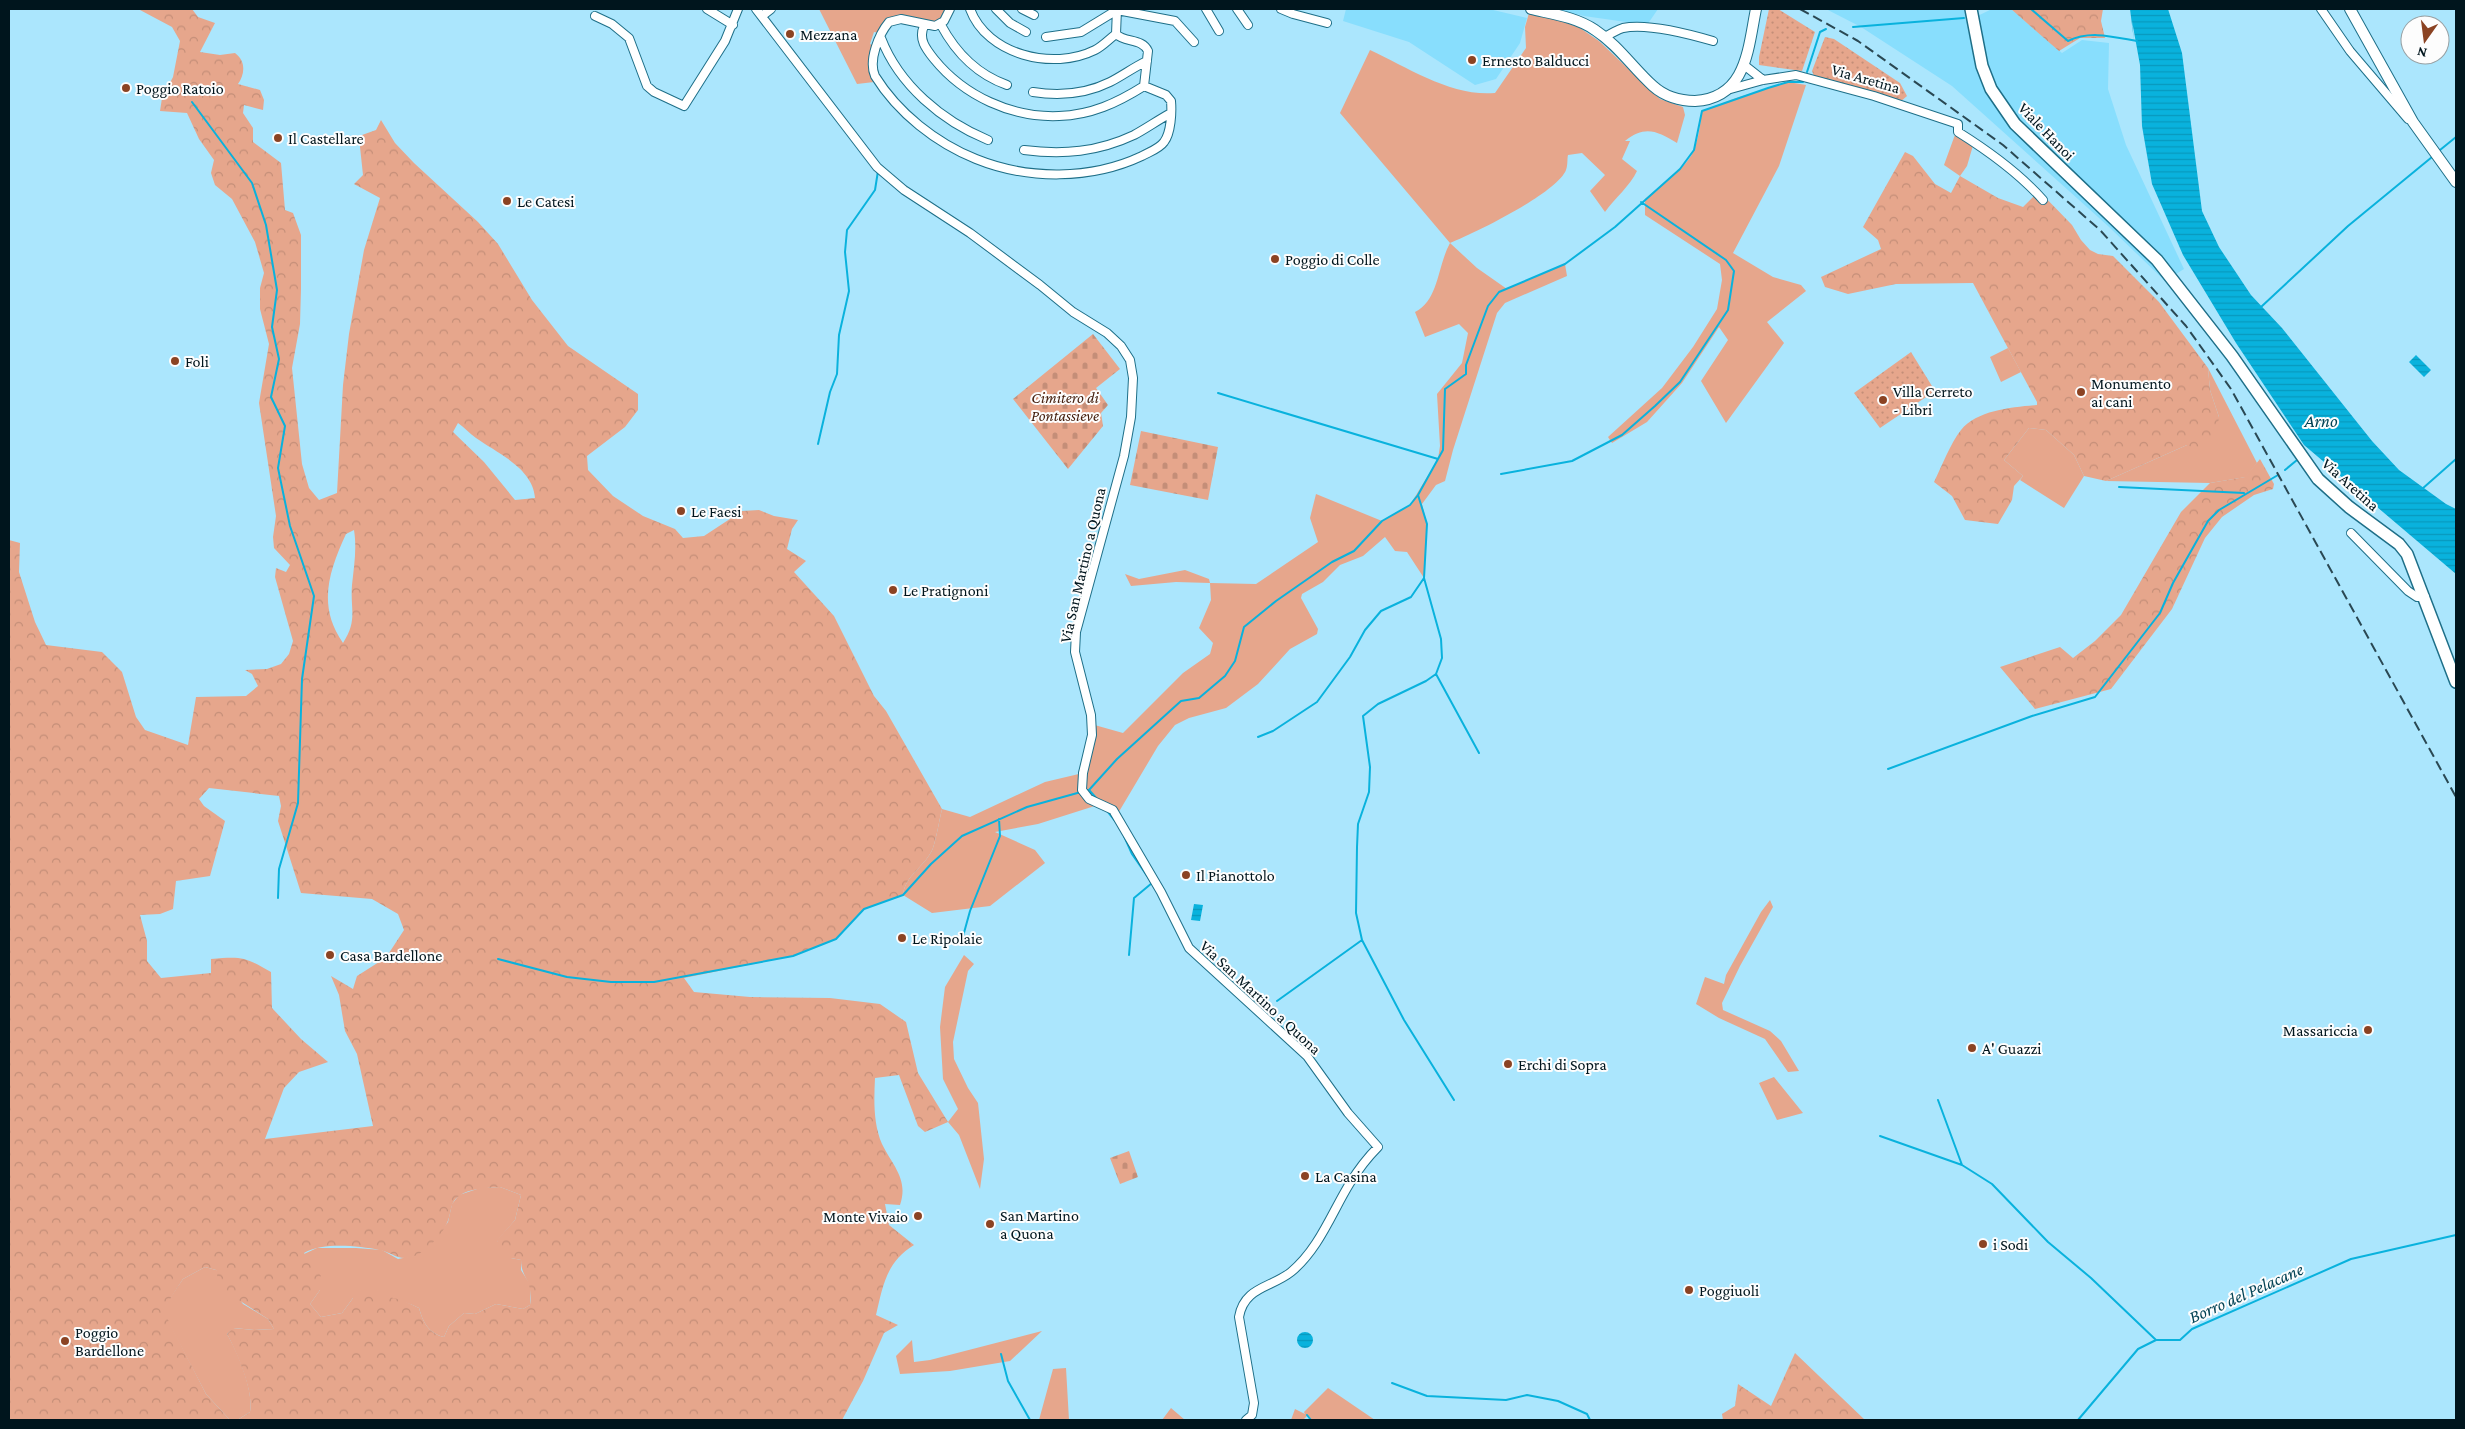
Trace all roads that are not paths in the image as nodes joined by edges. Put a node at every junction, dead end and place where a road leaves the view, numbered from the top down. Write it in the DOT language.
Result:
graph roads {
  1 [pos="707,9"];
  2 [pos="738,9"];
  3 [pos="950,9"];
  4 [pos="970,9"];
  5 [pos="996,9"];
  6 [pos="1022,9"];
  7 [pos="1206,9"];
  8 [pos="1237,9"];
  9 [pos="1281,9"];
  10 [pos="1531,9"];
  11 [pos="1756,9"];
  12 [pos="1971,9"];
  13 [pos="2321,9"];
  14 [pos="2350,9"];
  15 [pos="764,10"];
  16 [pos="1117,10"];
  17 [pos="1034,15"];
  18 [pos="594,16"];
  19 [pos="1327,23"];
  20 [pos="733,25"];
  21 [pos="941,25"];
  22 [pos="1248,25"];
  23 [pos="924,26"];
  24 [pos="1219,31"];
  25 [pos="1026,32"];
  26 [pos="1116,34"];
  27 [pos="1046,37"];
  28 [pos="1605,37"];
  29 [pos="881,38"];
  30 [pos="1713,41"];
  31 [pos="1194,42"];
  32 [pos="1147,61"];
  33 [pos="1744,64"];
  34 [pos="1739,76"];
  35 [pos="1763,80"];
  36 [pos="1751,83"];
  37 [pos="1007,85"];
  38 [pos="1144,86"];
  39 [pos="1726,91"];
  40 [pos="1033,92"];
  41 [pos="1170,117"];
  42 [pos="2422,135"];
  43 [pos="988,140"];
  44 [pos="1024,150"];
  45 [pos="2456,182"];
  46 [pos="2043,200"];
  47 [pos="2145,248"];
  48 [pos="2351,533"];
  49 [pos="2425,597"];
  50 [pos="2456,682"];
  51 [pos="1246,1420"];
  1 -- 20 [label="street"];
  2 -- 20 [label="street"];
  3 -- 21 [label="street"];
  4 -- 26 [label="street"];
  5 -- 25 [label="street"];
  6 -- 17 [label="street"];
  7 -- 24 [label="street"];
  8 -- 22 [label="street"];
  9 -- 19 [label="street"];
  10 -- 28 [label="street, Via Aretina"];
  11 -- 33 [label="street"];
  12 -- 47 [label="main road, Viale Hanoi"];
  13 -- 42 [label="street"];
  14 -- 42 [label="street"];
  15 -- 51 [label="street, Via San Martino a Quona"];
  16 -- 26 [label="street"];
  16 -- 27 [label="street"];
  16 -- 31 [label="street"];
  18 -- 20 [label="street"];
  21 -- 23 [label="street"];
  21 -- 37 [label="street"];
  23 -- 29 [label="street"];
  23 -- 38 [label="street"];
  26 -- 32 [label="street"];
  28 -- 30 [label="street"];
  28 -- 39 [label="street, Via Aretina"];
  29 -- 41 [label="street"];
  29 -- 43 [label="street"];
  32 -- 38 [label="street"];
  32 -- 40 [label="street"];
  33 -- 34 [label="street"];
  33 -- 35 [label="street"];
  34 -- 36 [label="street"];
  34 -- 39 [label="street"];
  35 -- 36 [label="street, Via Aretina"];
  35 -- 46 [label="street, Via Aretina"];
  36 -- 39 [label="street, Via Aretina"];
  38 -- 41 [label="street"];
  41 -- 44 [label="street"];
  42 -- 45 [label="street"];
  47 -- 49 [label="main road, Via Aretina"];
  48 -- 49 [label="street"];
  49 -- 50 [label="main road, Via Aretina"];
}
